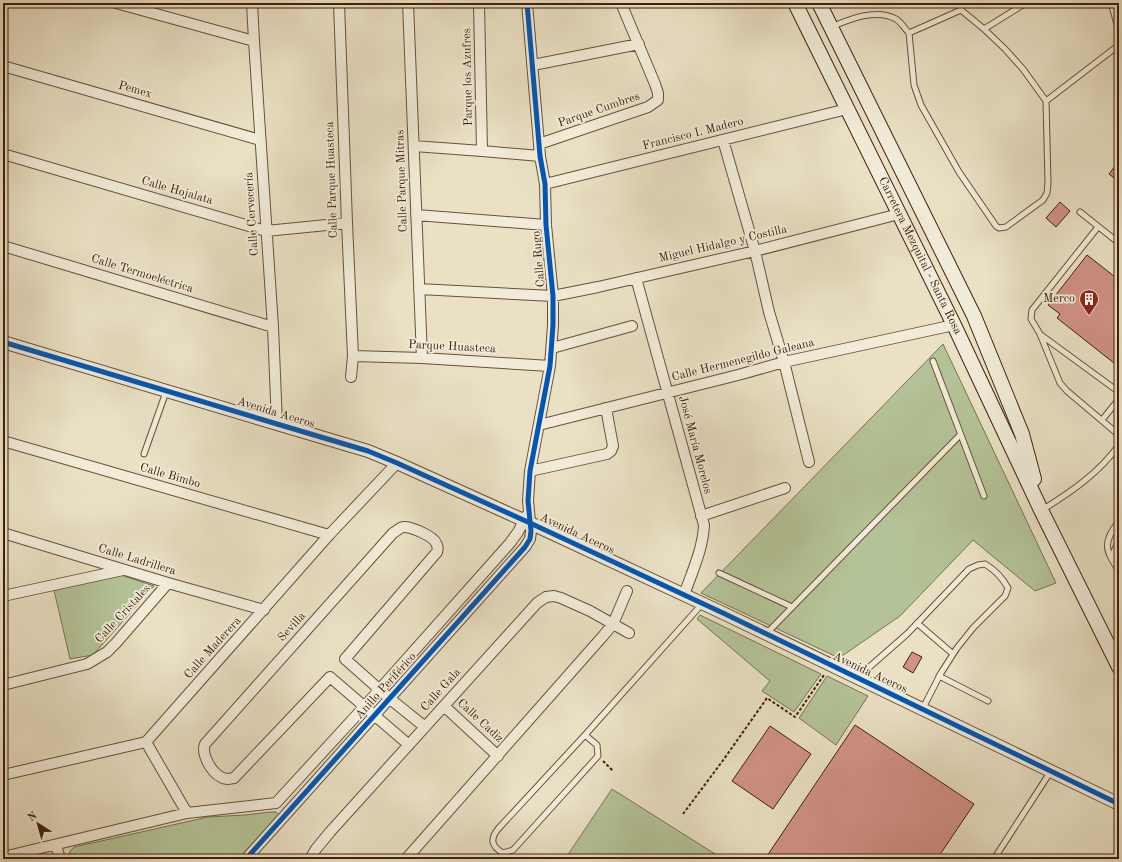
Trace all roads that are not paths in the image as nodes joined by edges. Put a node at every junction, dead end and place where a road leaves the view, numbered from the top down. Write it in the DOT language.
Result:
graph roads {
  1 [pos="116,3"];
  2 [pos="252,3"];
  3 [pos="339,3"];
  4 [pos="408,3"];
  5 [pos="479,3"];
  6 [pos="527,3"];
  7 [pos="621,3"];
  8 [pos="795,3"];
  9 [pos="819,3"];
  10 [pos="960,3"];
  11 [pos="1026,3"];
  12 [pos="1111,3"];
  13 [pos="961,10"];
  14 [pos="831,27"];
  15 [pos="984,29"];
  16 [pos="1119,31"];
  17 [pos="909,33"];
  18 [pos="254,41"];
  19 [pos="639,44"];
  20 [pos="1119,45"];
  21 [pos="533,65"];
  22 [pos="3,66"];
  23 [pos="1046,101"];
  24 [pos="847,109"];
  25 [pos="260,140"];
  26 [pos="723,140"];
  27 [pos="539,144"];
  28 [pos="414,146"];
  29 [pos="482,150"];
  30 [pos="3,154"];
  31 [pos="540,156"];
  32 [pos="544,184"];
  33 [pos="1080,212"];
  34 [pos="899,214"];
  35 [pos="416,215"];
  36 [pos="347,224"];
  37 [pos="546,225"];
  38 [pos="1098,227"];
  39 [pos="266,231"];
  40 [pos="1119,243"];
  41 [pos="3,246"];
  42 [pos="755,250"];
  43 [pos="636,278"];
  44 [pos="419,289"];
  45 [pos="553,296"];
  46 [pos="954,324"];
  47 [pos="632,326"];
  48 [pos="273,327"];
  49 [pos="1040,334"];
  50 [pos="3,342"];
  51 [pos="552,348"];
  52 [pos="353,356"];
  53 [pos="422,358"];
  54 [pos="933,361"];
  55 [pos="784,362"];
  56 [pos="550,366"];
  57 [pos="351,377"];
  58 [pos="167,391"];
  59 [pos="668,392"];
  60 [pos="1119,392"];
  61 [pos="1119,399"];
  62 [pos="606,408"];
  63 [pos="1102,420"];
  64 [pos="277,424"];
  65 [pos="539,425"];
  66 [pos="1119,435"];
  67 [pos="960,436"];
  68 [pos="3,441"];
  69 [pos="1119,445"];
  70 [pos="144,454"];
  71 [pos="809,462"];
  72 [pos="397,463"];
  73 [pos="530,471"];
  74 [pos="785,488"];
  75 [pos="984,496"];
  76 [pos="1041,510"];
  77 [pos="702,516"];
  78 [pos="528,518"];
  79 [pos="1119,520"];
  80 [pos="3,533"];
  81 [pos="329,535"];
  82 [pos="1119,541"];
  83 [pos="1115,565"];
  84 [pos="125,570"];
  85 [pos="1119,571"];
  86 [pos="719,573"];
  87 [pos="480,575"];
  88 [pos="491,583"];
  89 [pos="168,584"];
  90 [pos="626,591"];
  91 [pos="684,595"];
  92 [pos="3,596"];
  93 [pos="702,604"];
  94 [pos="792,607"];
  95 [pos="264,610"];
  96 [pos="917,623"];
  97 [pos="613,624"];
  98 [pos="628,633"];
  99 [pos="766,634"];
  100 [pos="953,654"];
  101 [pos="1119,667"];
  102 [pos="939,676"];
  103 [pos="856,678"];
  104 [pos="3,684"];
  105 [pos="380,689"];
  106 [pos="389,698"];
  107 [pos="988,701"];
  108 [pos="444,706"];
  109 [pos="364,707"];
  110 [pos="922,709"];
  111 [pos="373,715"];
  112 [pos="425,727"];
  113 [pos="585,735"];
  114 [pos="146,742"];
  115 [pos="409,745"];
  116 [pos="498,756"];
  117 [pos="1051,771"];
  118 [pos="3,775"];
  119 [pos="276,803"];
  120 [pos="1119,804"];
  121 [pos="186,813"];
  122 [pos="286,814"];
  123 [pos="56,845"];
  124 [pos="3,857"];
  125 [pos="60,859"];
  126 [pos="246,859"];
  127 [pos="310,859"];
  128 [pos="406,859"];
  129 [pos="994,859"];
  1 -- 18 [label="street"];
  2 -- 18 [label="street, Calle Cervecería"];
  3 -- 36 [label="street, Calle Parque Huasteca"];
  4 -- 28 [label="street, Calle Parque Mitras"];
  5 -- 29 [label="street, Parque los Azufres"];
  6 -- 21 [label="street, Calle Rugo"];
  7 -- 19 [label="street, Parque Cumbres"];
  8 -- 24 [label="main road, Carretera Mezquital - Santa Rosa"];
  9 -- 14 [label="main road, Carretera Mezquital - Santa Rosa"];
  10 -- 13 [label="lane"];
  11 -- 15 [label="lane"];
  12 -- 16 [label="lane"];
  13 -- 15 [label="lane"];
  13 -- 17 [label="lane"];
  14 -- 17 [label="lane"];
  14 -- 76 [label="main road, Carretera Mezquital - Santa Rosa"];
  15 -- 23 [label="lane"];
  17 -- 23 [label="lane"];
  18 -- 25 [label="street, Calle Cervecería"];
  19 -- 21 [label="street"];
  19 -- 27 [label="street, Parque Cumbres"];
  20 -- 23 [label="lane"];
  21 -- 27 [label="street, Calle Rugo"];
  22 -- 25 [label="street, Pemex"];
  24 -- 26 [label="street, Francisco I. Madero"];
  24 -- 34 [label="main road, Carretera Mezquital - Santa Rosa"];
  25 -- 39 [label="street, Calle Cervecería"];
  26 -- 32 [label="street, Francisco I. Madero"];
  26 -- 42 [label="street"];
  27 -- 31 [label="street, Calle Rugo"];
  28 -- 29 [label="street"];
  28 -- 35 [label="street, Calle Parque Mitras"];
  29 -- 31 [label="street"];
  30 -- 39 [label="street, Calle Hojalata"];
  31 -- 32 [label="street, Calle Rugo"];
  32 -- 37 [label="street, Calle Rugo"];
  33 -- 38 [label="lane"];
  34 -- 42 [label="street, Miguel Hidalgo y Costilla"];
  34 -- 46 [label="main road, Carretera Mezquital - Santa Rosa"];
  35 -- 37 [label="street"];
  35 -- 44 [label="street, Calle Parque Mitras"];
  36 -- 39 [label="street, Calle Hojalata"];
  36 -- 52 [label="street, Calle Parque Huasteca"];
  37 -- 45 [label="street, Calle Rugo"];
  38 -- 40 [label="lane"];
  38 -- 49 [label="lane"];
  39 -- 48 [label="street, Calle Cervecería"];
  41 -- 48 [label="street, Calle Termoeléctrica"];
  42 -- 43 [label="street, Miguel Hidalgo y Costilla"];
  42 -- 55 [label="street"];
  43 -- 45 [label="street, Miguel Hidalgo y Costilla"];
  43 -- 59 [label="street, José María Morelos"];
  44 -- 45 [label="street, Miguel Hidalgo y Costilla"];
  44 -- 53 [label="street, Calle Parque Mitras"];
  45 -- 51 [label="street, Calle Rugo"];
  46 -- 55 [label="street, Calle Hermenegildo Galeana"];
  46 -- 76 [label="main road, Carretera Mezquital - Santa Rosa"];
  47 -- 51 [label="street"];
  48 -- 64 [label="street, Calle Cervecería"];
  49 -- 60 [label="lane"];
  49 -- 63 [label="lane"];
  50 -- 58 [label="street, Avenida Aceros"];
  51 -- 56 [label="street, Calle Rugo"];
  52 -- 53 [label="street, Parque Huasteca"];
  52 -- 57 [label="street, Calle Parque Huasteca"];
  53 -- 56 [label="street, Parque Huasteca"];
  54 -- 67 [label="lane"];
  55 -- 59 [label="street, Calle Hermenegildo Galeana"];
  55 -- 71 [label="street"];
  56 -- 65 [label="street, Calle Rugo"];
  58 -- 64 [label="street, Avenida Aceros"];
  58 -- 70 [label="lane"];
  59 -- 62 [label="street, Calle Hermenegildo Galeana"];
  59 -- 77 [label="street, José María Morelos"];
  61 -- 63 [label="lane"];
  62 -- 65 [label="street, Calle Hermenegildo Galeana"];
  62 -- 73 [label="street"];
  63 -- 66 [label="lane"];
  64 -- 72 [label="street, Avenida Aceros"];
  65 -- 73 [label="street, Calle Rugo"];
  67 -- 75 [label="lane"];
  67 -- 94 [label="lane"];
  68 -- 81 [label="street, Calle Bimbo"];
  69 -- 76 [label="lane"];
  72 -- 78 [label="street, Avenida Aceros"];
  72 -- 81 [label="street, Calle Maderera"];
  73 -- 78 [label="street, Calle Rugo"];
  74 -- 77 [label="street"];
  76 -- 101 [label="main road, Carretera Mezquital - Santa Rosa"];
  77 -- 91 [label="street, José María Morelos"];
  78 -- 87 [label="street, Anillo Periférico"];
  78 -- 88 [label="street, Anillo Periférico"];
  78 -- 91 [label="street, Avenida Aceros"];
  79 -- 83 [label="lane"];
  80 -- 84 [label="street, Calle Ladrillera"];
  81 -- 95 [label="street, Calle Maderera"];
  82 -- 83 [label="lane"];
  83 -- 85 [label="lane"];
  84 -- 89 [label="street, Calle Ladrillera"];
  84 -- 92 [label="street"];
  86 -- 94 [label="lane"];
  87 -- 88 [label="street"];
  87 -- 105 [label="street, Anillo Periférico"];
  88 -- 106 [label="street, Anillo Periférico"];
  89 -- 95 [label="street, Calle Ladrillera"];
  89 -- 104 [label="street, Calle Cristales"];
  90 -- 97 [label="street"];
  91 -- 93 [label="street, Avenida Aceros"];
  93 -- 99 [label="street, Avenida Aceros"];
  93 -- 113 [label="lane"];
  94 -- 99 [label="lane"];
  95 -- 114 [label="street, Calle Maderera"];
  96 -- 100 [label="lane"];
  96 -- 100 [label="lane"];
  96 -- 103 [label="lane"];
  97 -- 98 [label="street, Calle Gala"];
  97 -- 108 [label="street, Calle Gala"];
  97 -- 116 [label="street"];
  99 -- 103 [label="street, Avenida Aceros"];
  100 -- 102 [label="lane"];
  102 -- 107 [label="lane"];
  102 -- 110 [label="lane"];
  103 -- 110 [label="street, Avenida Aceros"];
  105 -- 106 [label="street"];
  105 -- 109 [label="street, Anillo Periférico"];
  105 -- 109 [label="street, Sevilla"];
  106 -- 111 [label="street, Anillo Periférico"];
  106 -- 112 [label="street"];
  108 -- 112 [label="street, Calle Gala"];
  108 -- 116 [label="street, Calle Cadiz"];
  109 -- 111 [label="street"];
  109 -- 119 [label="street, Anillo Periférico"];
  110 -- 117 [label="street, Avenida Aceros"];
  111 -- 115 [label="street"];
  111 -- 122 [label="street, Anillo Periférico"];
  112 -- 115 [label="street, Calle Gala"];
  113 -- 113 [label="lane"];
  114 -- 118 [label="street"];
  114 -- 121 [label="street"];
  115 -- 127 [label="street, Calle Gala"];
  116 -- 128 [label="street"];
  117 -- 120 [label="street, Avenida Aceros"];
  117 -- 129 [label="lane"];
  119 -- 121 [label="street"];
  119 -- 122 [label="street"];
  121 -- 123 [label="street"];
  122 -- 126 [label="street, Anillo Periférico"];
  123 -- 124 [label="street"];
  123 -- 125 [label="street"];
}
